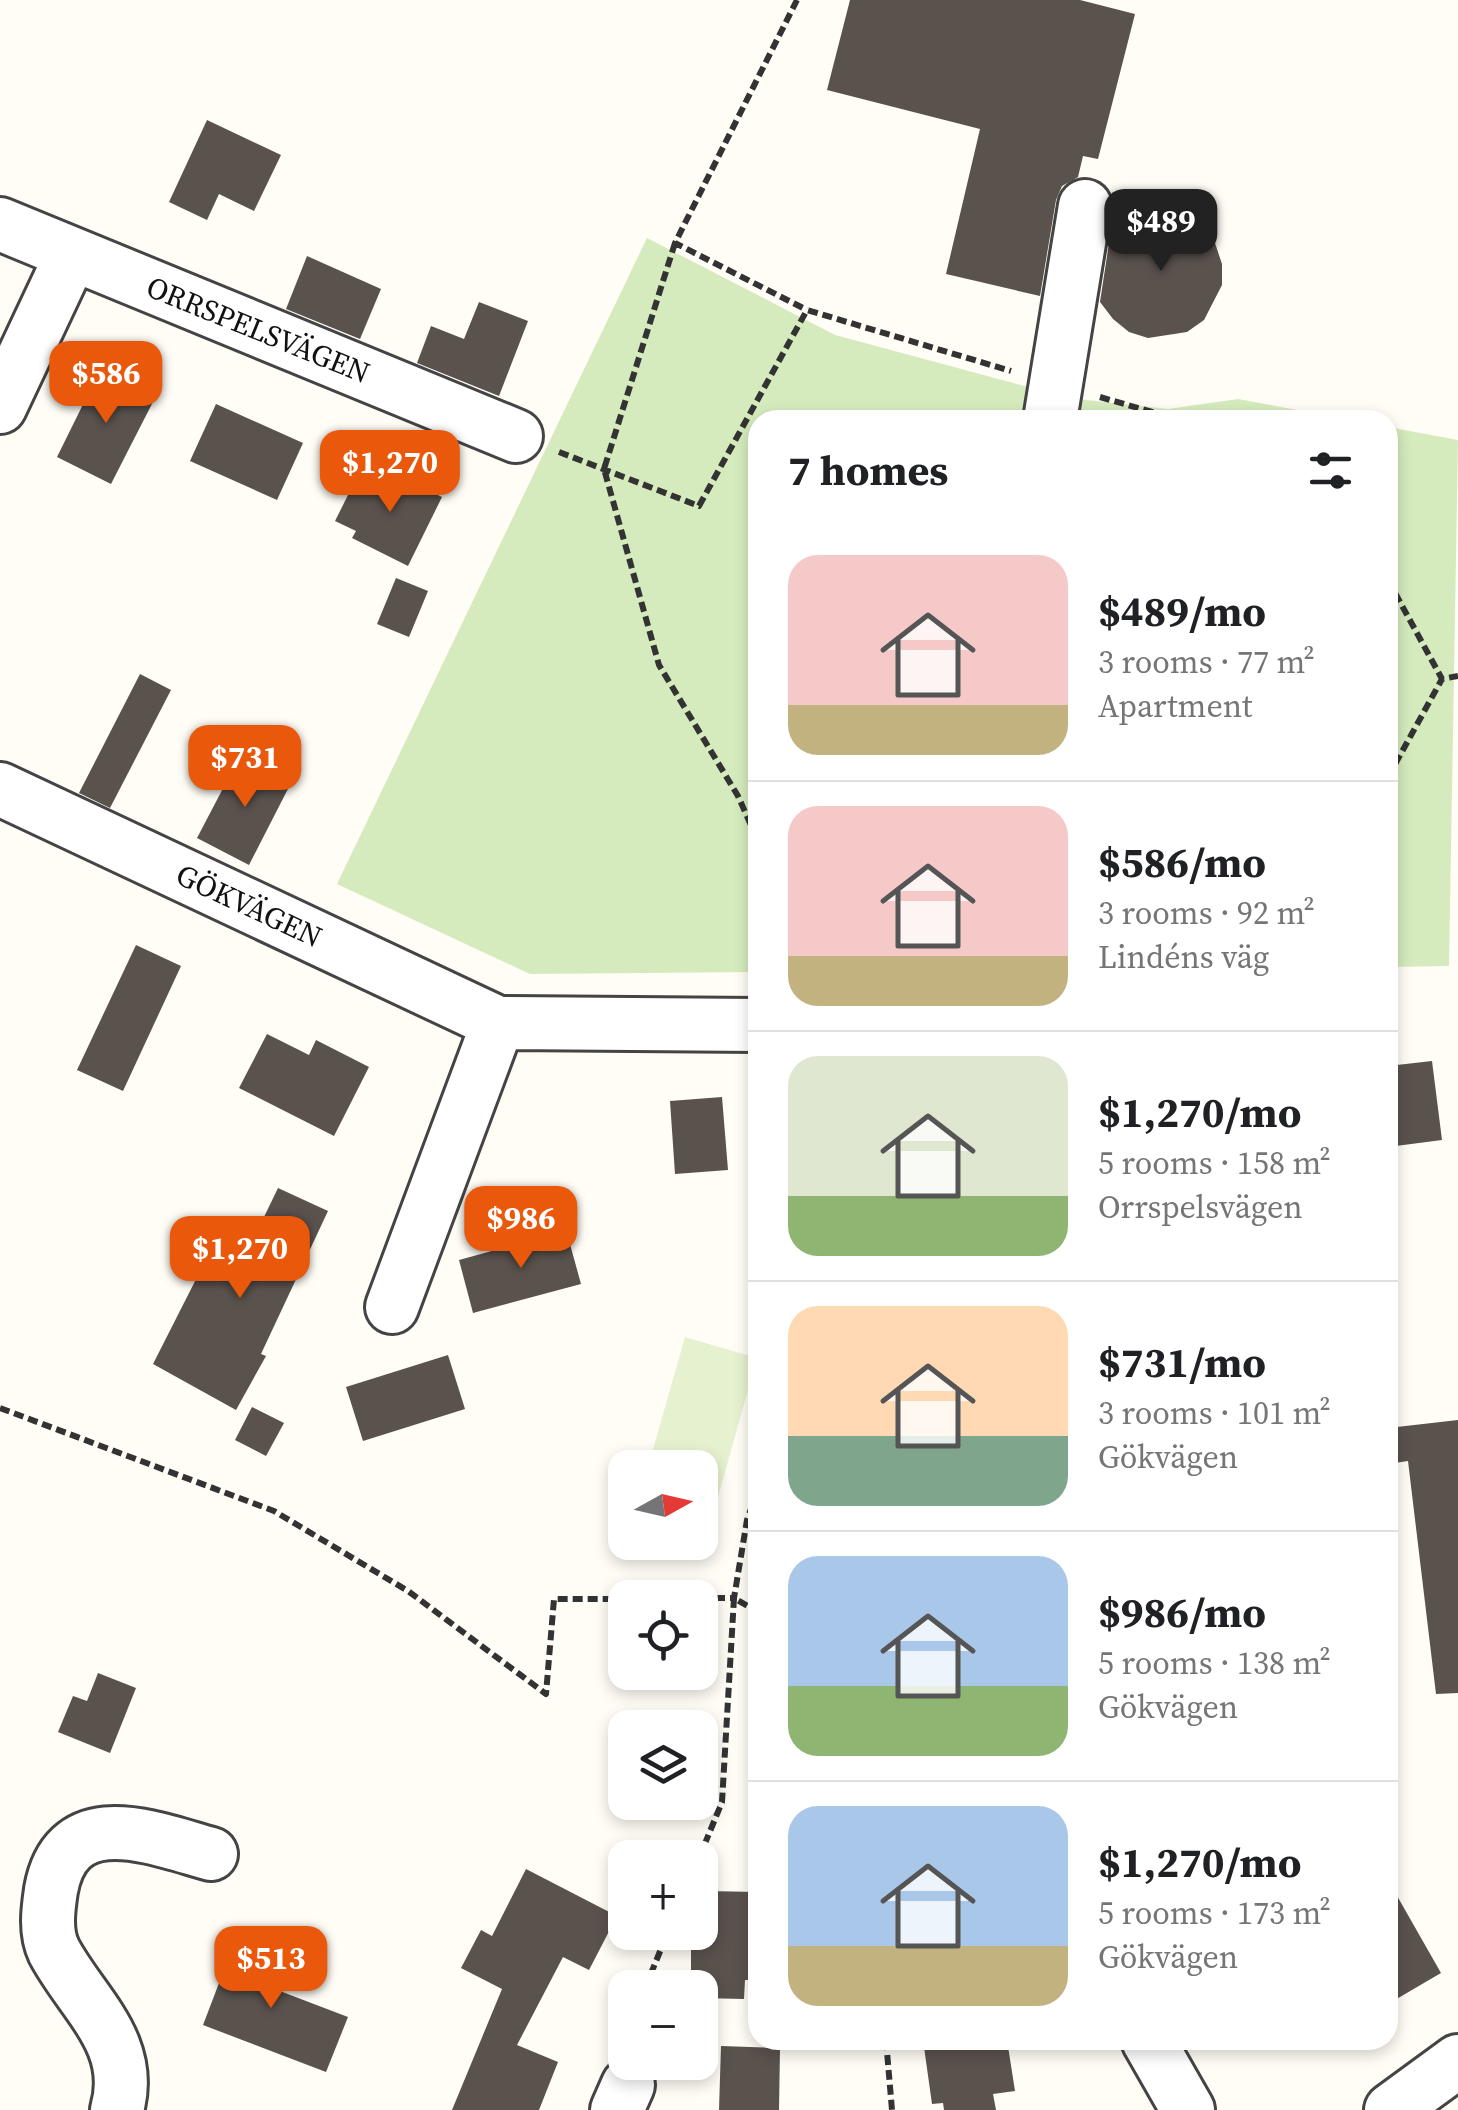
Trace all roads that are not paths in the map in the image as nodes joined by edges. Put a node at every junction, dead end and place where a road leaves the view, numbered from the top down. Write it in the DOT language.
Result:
graph roads {
  1 [pos="1085,206"];
  2 [pos="0,224"];
  3 [pos="72,254"];
  4 [pos="1052,402"];
  5 [pos="0,407"];
  6 [pos="516,436"];
  7 [pos="0,789"];
  8 [pos="498,1023"];
  9 [pos="748,1025"];
  10 [pos="392,1306"];
  11 [pos="210,1854"];
  12 [pos="1154,2050"];
  13 [pos="1458,2061"];
  14 [pos="118,2110"];
  15 [pos="1188,2110"];
  16 [pos="1391,2110"];
  1 -- 4 [label="street"];
  2 -- 3 [label="street, ORRSPELSVÄGEN"];
  3 -- 5 [label="street"];
  3 -- 6 [label="street, ORRSPELSVÄGEN"];
  7 -- 8 [label="street, GÖKVÄGEN"];
  8 -- 9 [label="street, GÖKVÄGEN"];
  8 -- 10 [label="street"];
  11 -- 14 [label="street"];
  12 -- 15 [label="street"];
  13 -- 16 [label="street"];
}
